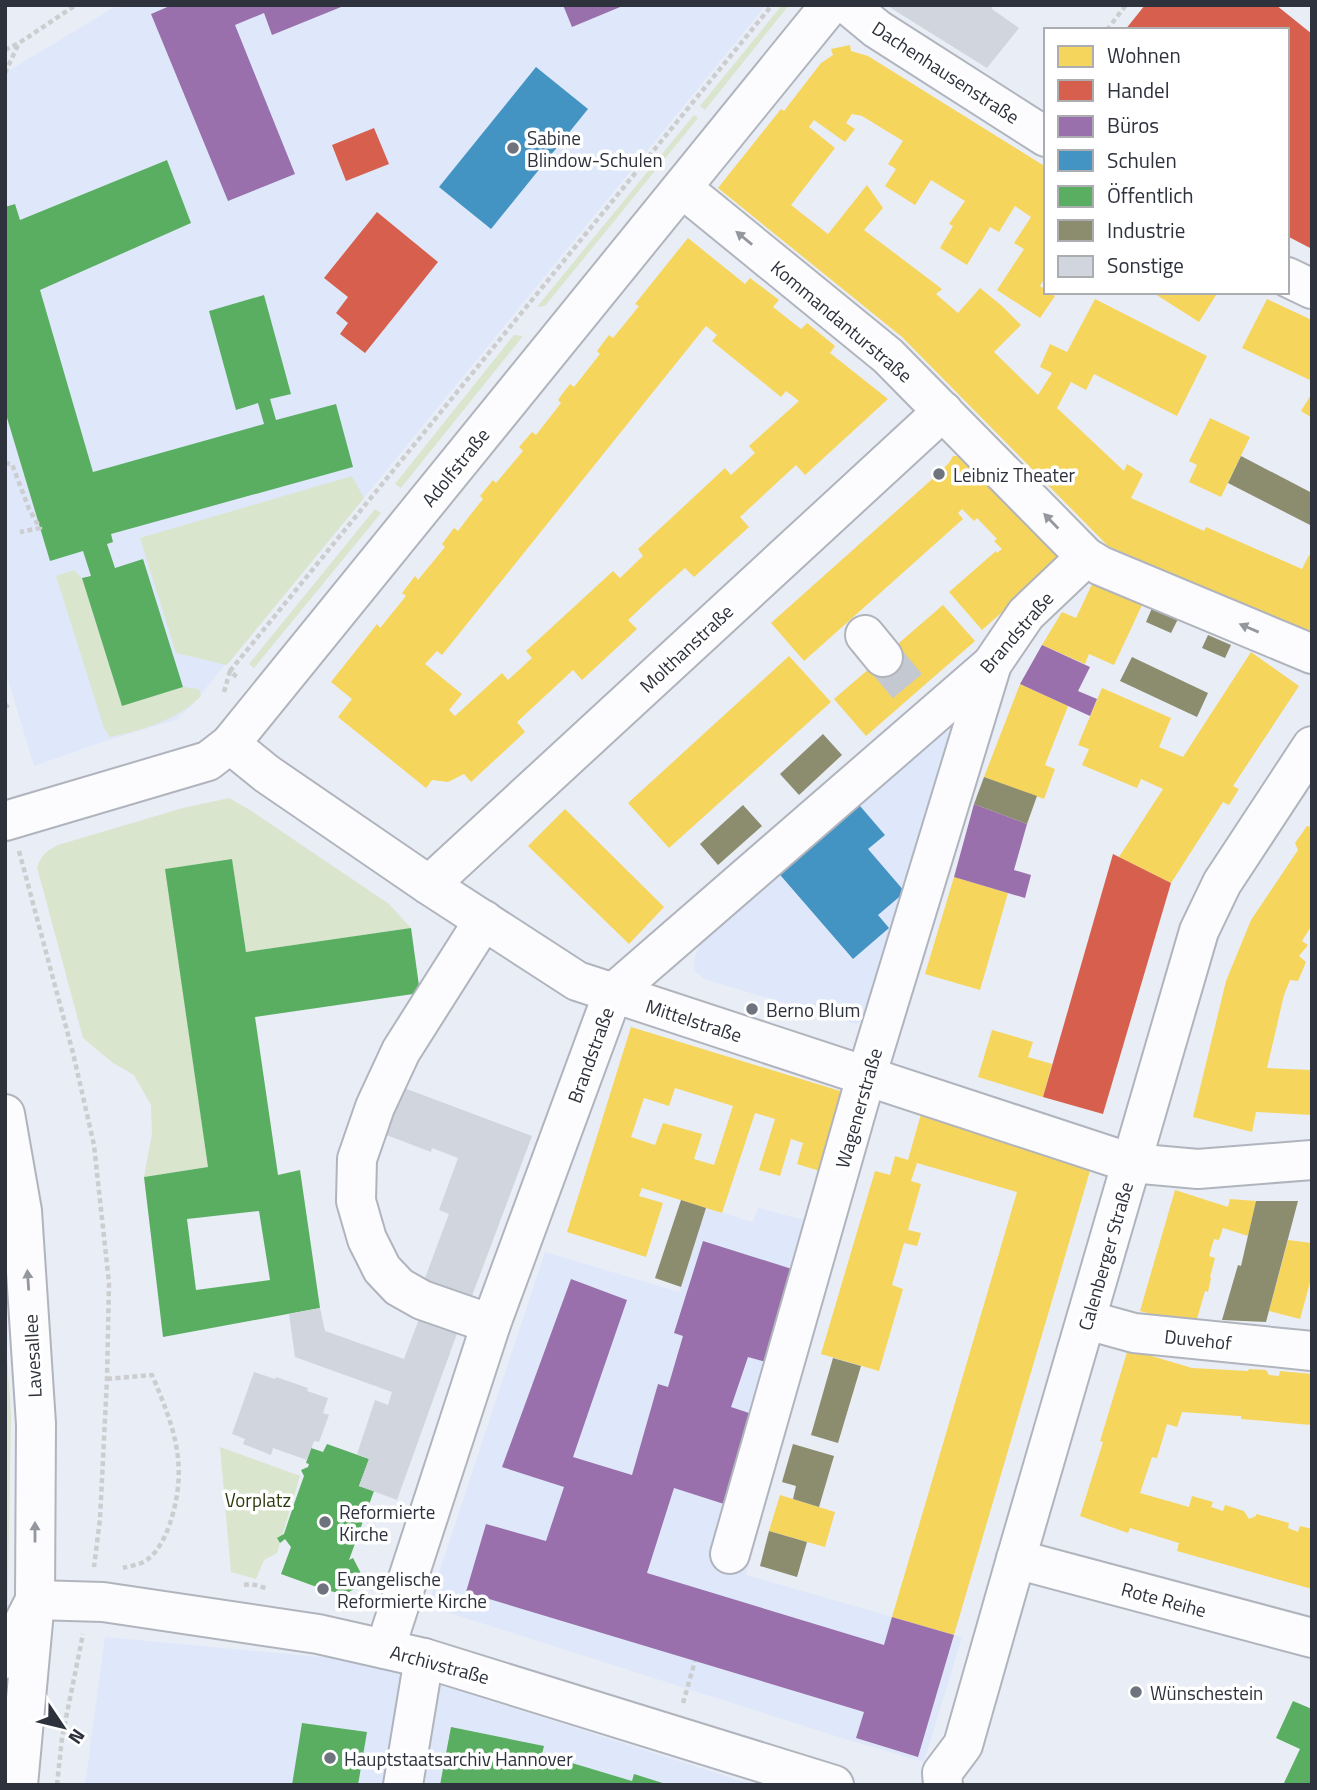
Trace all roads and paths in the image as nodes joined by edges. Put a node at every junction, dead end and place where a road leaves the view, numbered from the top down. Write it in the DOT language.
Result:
graph roads {
  1 [pos="76,5"];
  2 [pos="772,5"];
  3 [pos="830,5"];
  4 [pos="848,5"];
  5 [pos="1126,5"];
  6 [pos="1109,28"];
  7 [pos="19,43"];
  8 [pos="5,50"];
  9 [pos="5,73"];
  10 [pos="1044,136"];
  11 [pos="682,188"];
  12 [pos="1289,278"];
  13 [pos="1312,289"];
  14 [pos="943,411"];
  15 [pos="5,463"];
  16 [pos="20,532"];
  17 [pos="1086,557"];
  18 [pos="1312,654"];
  19 [pos="992,664"];
  20 [pos="230,671"];
  21 [pos="230,744"];
  22 [pos="1312,746"];
  23 [pos="8,820"];
  24 [pos="429,885"];
  25 [pos="484,920"];
  26 [pos="613,993"];
  27 [pos="866,1077"];
  28 [pos="5,1114"];
  29 [pos="1312,1160"];
  30 [pos="1132,1163"];
  31 [pos="1087,1320"];
  32 [pos="491,1324"];
  33 [pos="1312,1351"];
  34 [pos="107,1379"];
  35 [pos="730,1554"];
  36 [pos="1016,1559"];
  37 [pos="112,1572"];
  38 [pos="35,1600"];
  39 [pos="89,1602"];
  40 [pos="1312,1638"];
  41 [pos="385,1649"];
  42 [pos="424,1658"];
  43 [pos="5,1659"];
  44 [pos="695,1661"];
  45 [pos="674,1734"];
  46 [pos="933,1781"];
  47 [pos="18,1785"];
  48 [pos="57,1785"];
  49 [pos="403,1785"];
  50 [pos="834,1785"];
  1 -- 7 [label="path"];
  2 -- 20 [label="path"];
  3 -- 11 [label="street, Adolfstraße"];
  4 -- 10 [label="street, Dachenhausenstraße"];
  5 -- 6 [label="path"];
  7 -- 8 [label="path"];
  7 -- 9 [label="path"];
  14 -- 11 [label="street, Kommandanturstraße, one-way"];
  11 -- 21 [label="street, Adolfstraße"];
  12 -- 13 [label="street"];
  17 -- 14 [label="street, Kommandanturstraße, one-way"];
  14 -- 24 [label="street, Molthanstraße"];
  15 -- 16 [label="path"];
  18 -- 17 [label="street, Kommandanturstraße, one-way"];
  17 -- 19 [label="street, Brandstraße"];
  19 -- 26 [label="street, Brandstraße"];
  19 -- 27 [label="street, Wagenerstraße"];
  21 -- 23 [label="street, Adolfstraße"];
  21 -- 24 [label="street, Mittelstraße"];
  22 -- 30 [label="street, Calenberger Straße"];
  23 -- 34 [label="path"];
  24 -- 25 [label="street, Mittelstraße"];
  25 -- 26 [label="street, Mittelstraße"];
  25 -- 32 [label="street"];
  26 -- 27 [label="street, Mittelstraße"];
  26 -- 32 [label="street, Brandstraße"];
  27 -- 30 [label="street, Mittelstraße"];
  27 -- 35 [label="street, Wagenerstraße"];
  38 -- 28 [label="street, Lavesallee, one-way"];
  29 -- 30 [label="street, Mittelstraße"];
  30 -- 31 [label="street, Calenberger Straße"];
  31 -- 33 [label="street, Duvehof"];
  31 -- 36 [label="street, Calenberger Straße"];
  32 -- 41 [label="street, Brandstraße"];
  34 -- 37 [label="path"];
  34 -- 39 [label="path"];
  36 -- 40 [label="street, Rote Reihe"];
  36 -- 46 [label="street, Calenberger Straße"];
  38 -- 39 [label="street, Archivstraße"];
  38 -- 43 [label="street, Lavesallee"];
  38 -- 47 [label="street, Lavesallee"];
  39 -- 41 [label="street, Archivstraße"];
  39 -- 48 [label="path"];
  41 -- 42 [label="street, Archivstraße"];
  42 -- 45 [label="street, Archivstraße"];
  42 -- 49 [label="street"];
  44 -- 45 [label="path"];
  45 -- 50 [label="street, Archivstraße"];
}
